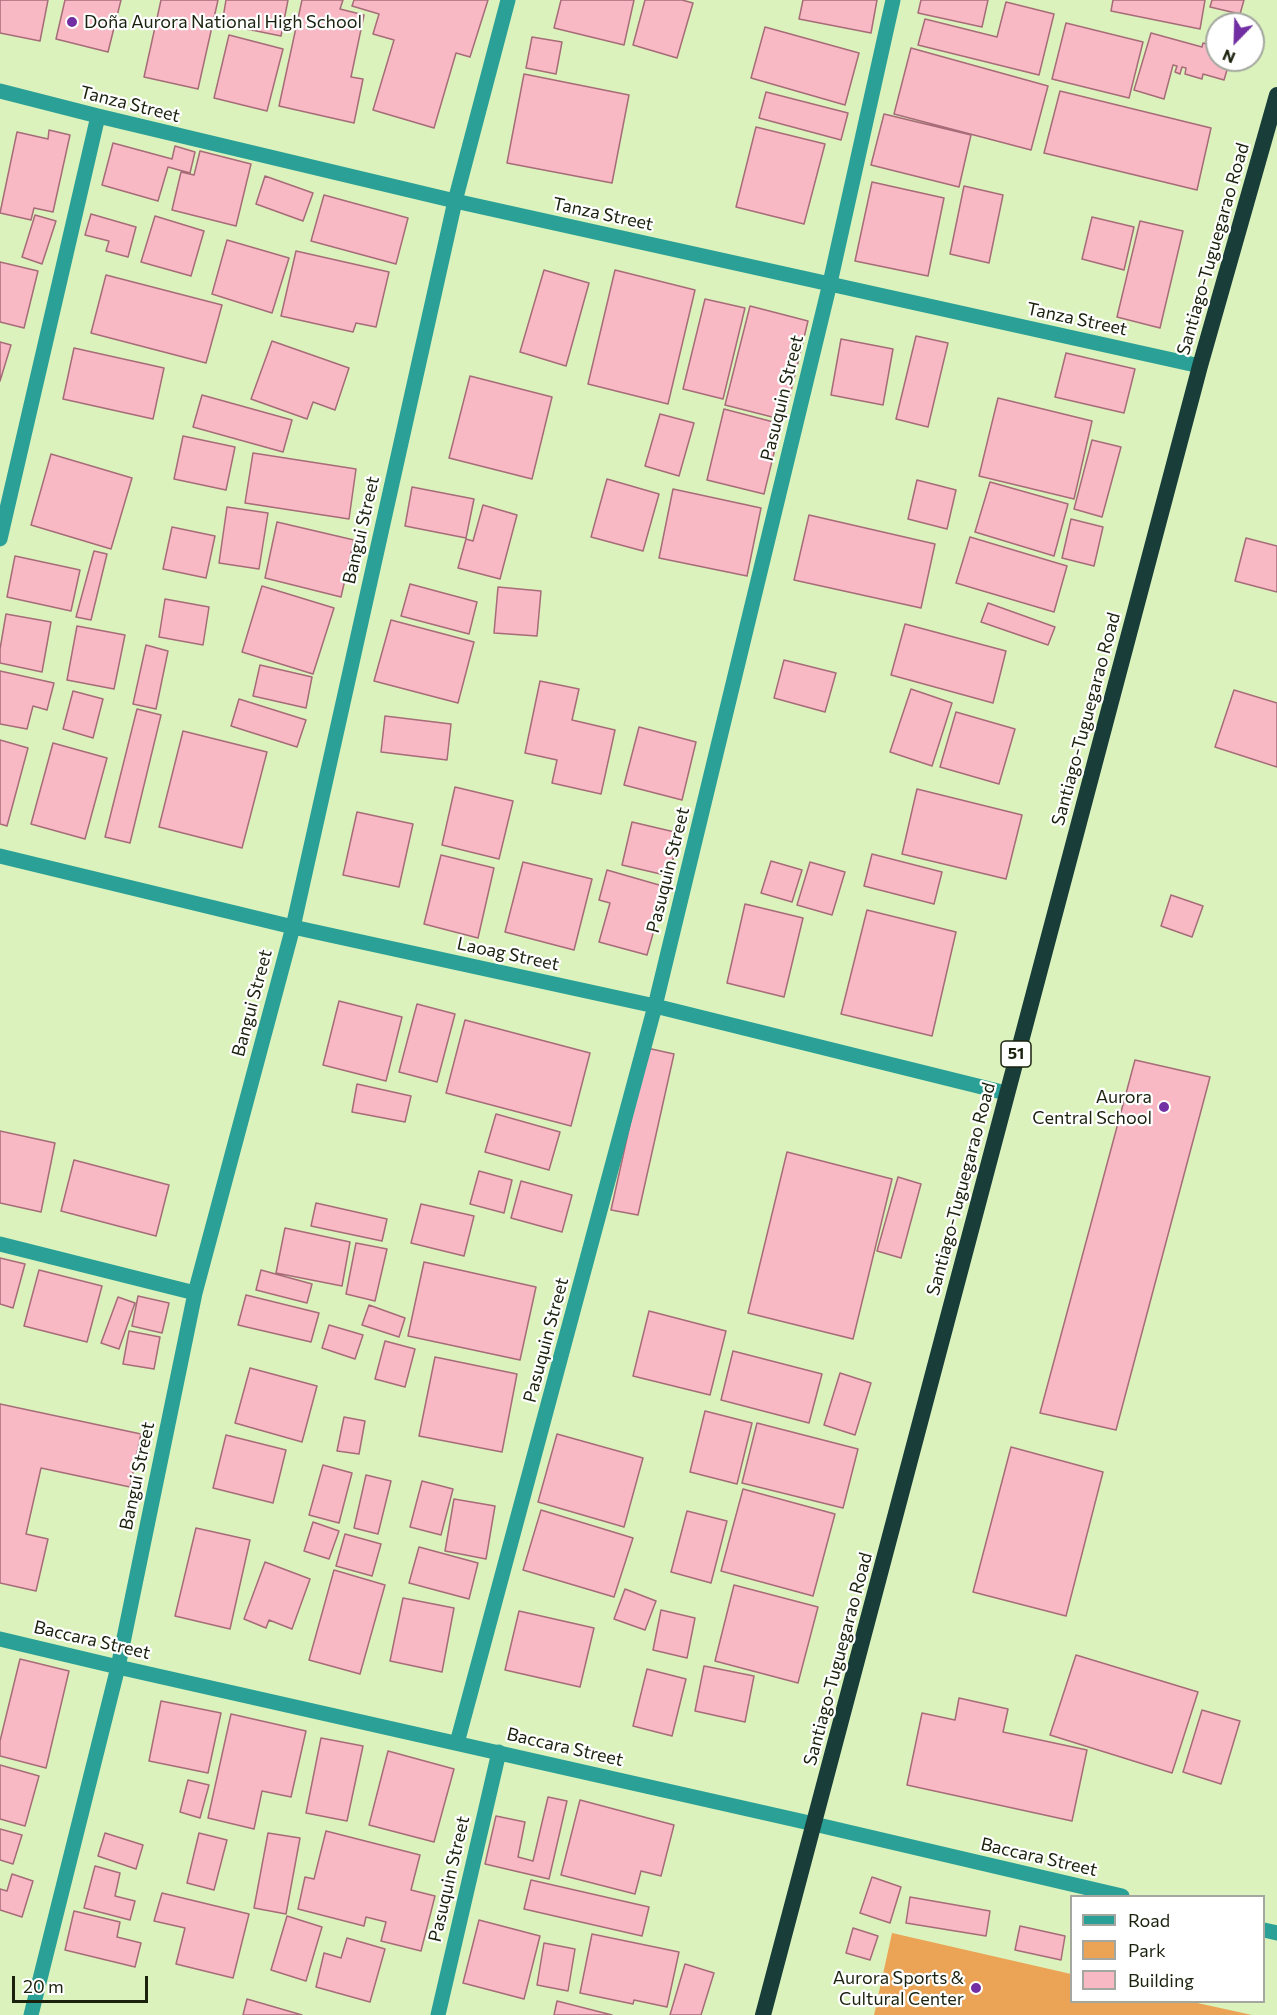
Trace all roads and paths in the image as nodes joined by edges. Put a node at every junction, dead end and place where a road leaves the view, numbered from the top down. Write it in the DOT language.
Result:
graph roads {
  1 [pos="508,0"];
  2 [pos="893,0"];
  3 [pos="0,91"];
  4 [pos="1277,95"];
  5 [pos="98,116"];
  6 [pos="455,201"];
  7 [pos="830,283"];
  8 [pos="1200,366"];
  9 [pos="0,539"];
  10 [pos="0,856"];
  11 [pos="293,927"];
  12 [pos="656,1006"];
  13 [pos="1006,1093"];
  14 [pos="0,1244"];
  15 [pos="195,1293"];
  16 [pos="0,1639"];
  17 [pos="118,1667"];
  18 [pos="457,1743"];
  19 [pos="499,1752"];
  20 [pos="814,1824"];
  21 [pos="1118,1895"];
  22 [pos="31,2015"];
  23 [pos="438,2015"];
  24 [pos="763,2015"];
  1 -- 6 [label="street, Bangui Street"];
  2 -- 7 [label="street, Pasuquin Street"];
  3 -- 5 [label="street, Tanza Street"];
  4 -- 8 [label="highway, Santiago-Tuguegarao Road / 51"];
  5 -- 6 [label="street, Tanza Street"];
  5 -- 9 [label="street"];
  6 -- 7 [label="street, Tanza Street"];
  6 -- 11 [label="street, Bangui Street"];
  7 -- 8 [label="street, Tanza Street"];
  7 -- 12 [label="street, Pasuquin Street"];
  8 -- 13 [label="highway, Santiago-Tuguegarao Road / 51"];
  10 -- 11 [label="street, Laoag Street"];
  11 -- 12 [label="street, Laoag Street"];
  11 -- 15 [label="street, Bangui Street"];
  12 -- 13 [label="street, Laoag Street"];
  12 -- 18 [label="street, Pasuquin Street"];
  13 -- 20 [label="highway, Santiago-Tuguegarao Road / 51"];
  14 -- 15 [label="street"];
  15 -- 17 [label="street, Bangui Street"];
  16 -- 17 [label="street, Baccara Street"];
  17 -- 18 [label="street, Baccara Street"];
  17 -- 22 [label="street, Bangui Street"];
  18 -- 19 [label="street, Baccara Street"];
  19 -- 20 [label="street, Baccara Street"];
  19 -- 23 [label="street, Pasuquin Street"];
  20 -- 21 [label="street, Baccara Street"];
  20 -- 24 [label="highway, Santiago-Tuguegarao Road / 51"];
}
